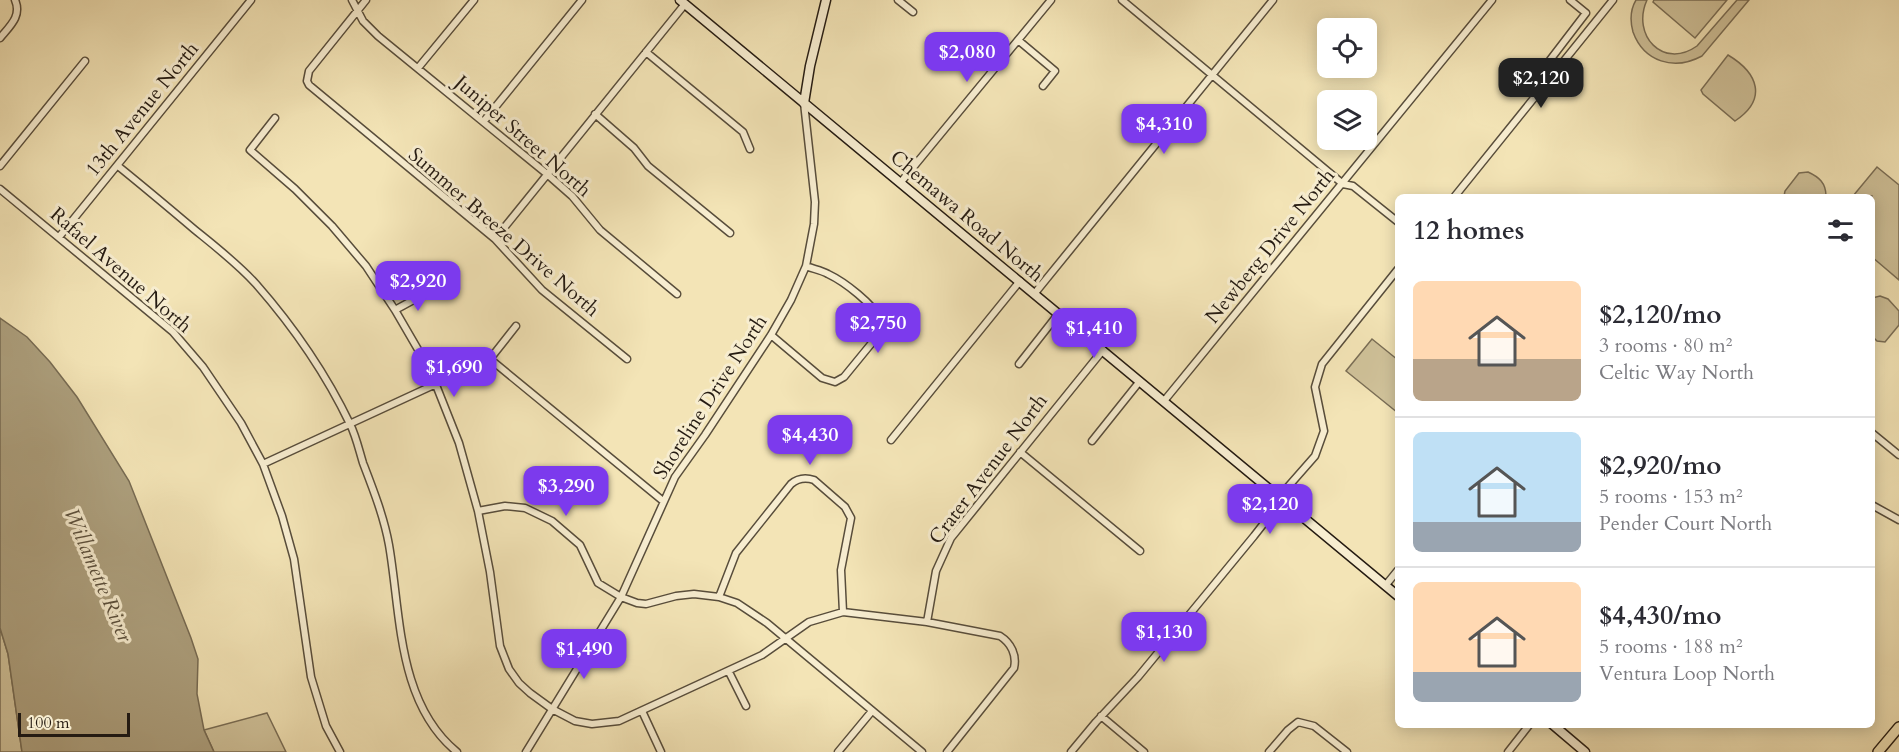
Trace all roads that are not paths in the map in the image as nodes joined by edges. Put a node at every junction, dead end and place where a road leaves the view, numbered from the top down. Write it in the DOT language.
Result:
graph roads {
  1 [pos="15,0"];
  2 [pos="251,0"];
  3 [pos="352,0"];
  4 [pos="366,0"];
  5 [pos="474,0"];
  6 [pos="582,0"];
  7 [pos="826,0"];
  8 [pos="898,0"];
  9 [pos="1051,0"];
  10 [pos="1122,0"];
  11 [pos="1273,0"];
  12 [pos="1492,0"];
  13 [pos="1570,0"];
  14 [pos="1613,0"];
  15 [pos="683,2"];
  16 [pos="358,10"];
  17 [pos="913,12"];
  18 [pos="0,38"];
  19 [pos="1018,40"];
  20 [pos="646,52"];
  21 [pos="1550,60"];
  22 [pos="85,61"];
  23 [pos="418,68"];
  24 [pos="1212,76"];
  25 [pos="1044,86"];
  26 [pos="804,103"];
  27 [pos="596,114"];
  28 [pos="275,118"];
  29 [pos="484,121"];
  30 [pos="750,149"];
  31 [pos="0,166"];
  32 [pos="118,166"];
  33 [pos="547,174"];
  34 [pos="901,182"];
  35 [pos="1342,184"];
  36 [pos="0,189"];
  37 [pos="1457,194"];
  38 [pos="1395,220"];
  39 [pos="730,233"];
  40 [pos="59,237"];
  41 [pos="495,239"];
  42 [pos="806,266"];
  43 [pos="1395,273"];
  44 [pos="1020,281"];
  45 [pos="428,292"];
  46 [pos="1035,293"];
  47 [pos="677,294"];
  48 [pos="395,310"];
  49 [pos="1059,313"];
  50 [pos="516,326"];
  51 [pos="771,335"];
  52 [pos="1103,350"];
  53 [pos="490,358"];
  54 [pos="627,359"];
  55 [pos="1019,364"];
  56 [pos="1140,381"];
  57 [pos="436,385"];
  58 [pos="1164,401"];
  59 [pos="350,424"];
  60 [pos="1875,435"];
  61 [pos="891,440"];
  62 [pos="1092,441"];
  63 [pos="1020,452"];
  64 [pos="1899,455"];
  65 [pos="263,464"];
  66 [pos="1281,498"];
  67 [pos="663,501"];
  68 [pos="1875,507"];
  69 [pos="478,511"];
  70 [pos="1899,520"];
  71 [pos="1140,550"];
  72 [pos="1395,574"];
  73 [pos="1385,586"];
  74 [pos="1395,594"];
  75 [pos="621,597"];
  76 [pos="719,597"];
  77 [pos="843,612"];
  78 [pos="927,622"];
  79 [pos="786,639"];
  80 [pos="729,672"];
  81 [pos="746,706"];
  82 [pos="552,709"];
  83 [pos="642,711"];
  84 [pos="872,711"];
  85 [pos="1101,716"];
  86 [pos="1899,727"];
  87 [pos="1527,728"];
  88 [pos="1557,728"];
  89 [pos="339,752"];
  90 [pos="457,752"];
  91 [pos="526,752"];
  92 [pos="662,752"];
  93 [pos="838,752"];
  94 [pos="922,752"];
  95 [pos="947,752"];
  96 [pos="1071,752"];
  97 [pos="1144,752"];
  98 [pos="1269,752"];
  99 [pos="1347,752"];
  100 [pos="1508,752"];
  101 [pos="1585,752"];
  102 [pos="1878,752"];
  1 -- 18 [label="street"];
  2 -- 32 [label="street, 13th Avenue North"];
  3 -- 16 [label="street, Juniper Street North"];
  4 -- 16 [label="street"];
  5 -- 23 [label="street"];
  6 -- 29 [label="street"];
  7 -- 26 [label="street"];
  8 -- 17 [label="street"];
  9 -- 19 [label="street"];
  10 -- 24 [label="street"];
  11 -- 24 [label="street"];
  12 -- 35 [label="street, Newberg Drive North"];
  13 -- 21 [label="street"];
  14 -- 37 [label="street"];
  15 -- 20 [label="street"];
  15 -- 26 [label="street, Chemawa Road North"];
  16 -- 23 [label="street, Juniper Street North"];
  16 -- 41 [label="street, Summer Breeze Drive North"];
  19 -- 25 [label="street"];
  19 -- 34 [label="street"];
  20 -- 27 [label="street"];
  20 -- 30 [label="street"];
  22 -- 31 [label="street"];
  23 -- 29 [label="street, Juniper Street North"];
  24 -- 35 [label="street"];
  24 -- 46 [label="street"];
  26 -- 34 [label="street, Chemawa Road North"];
  26 -- 42 [label="street, Shoreline Drive North"];
  27 -- 33 [label="street"];
  27 -- 39 [label="street"];
  28 -- 48 [label="street"];
  29 -- 33 [label="street, Juniper Street North"];
  32 -- 40 [label="street, 13th Avenue North"];
  32 -- 59 [label="street"];
  33 -- 41 [label="street"];
  33 -- 47 [label="street, Juniper Street North"];
  34 -- 44 [label="street, Chemawa Road North"];
  35 -- 38 [label="street"];
  35 -- 58 [label="street, Newberg Drive North"];
  36 -- 40 [label="street, Rafael Avenue North"];
  40 -- 65 [label="street, Rafael Avenue North"];
  41 -- 54 [label="street, Summer Breeze Drive North"];
  42 -- 51 [label="street, Shoreline Drive North"];
  42 -- 51 [label="street"];
  43 -- 66 [label="street"];
  44 -- 46 [label="street, Chemawa Road North"];
  44 -- 61 [label="street"];
  45 -- 48 [label="street"];
  46 -- 49 [label="street, Chemawa Road North"];
  48 -- 57 [label="street"];
  49 -- 52 [label="street, Chemawa Road North"];
  49 -- 55 [label="street"];
  50 -- 53 [label="street"];
  51 -- 67 [label="street, Shoreline Drive North"];
  52 -- 56 [label="street, Chemawa Road North"];
  52 -- 63 [label="street, Crater Avenue North"];
  53 -- 57 [label="street"];
  53 -- 67 [label="street"];
  56 -- 58 [label="street, Chemawa Road North"];
  56 -- 62 [label="street"];
  57 -- 59 [label="street"];
  57 -- 69 [label="street"];
  58 -- 66 [label="street, Chemawa Road North"];
  59 -- 65 [label="street"];
  59 -- 90 [label="street"];
  60 -- 64 [label="street"];
  63 -- 71 [label="street"];
  63 -- 78 [label="street, Crater Avenue North"];
  65 -- 89 [label="street, Rafael Avenue North"];
  66 -- 73 [label="street, Chemawa Road North"];
  66 -- 85 [label="street"];
  67 -- 75 [label="street, Shoreline Drive North"];
  68 -- 70 [label="street"];
  69 -- 75 [label="street"];
  69 -- 82 [label="street"];
  72 -- 73 [label="street"];
  73 -- 74 [label="street, Chemawa Road North"];
  75 -- 76 [label="street"];
  75 -- 82 [label="street, Shoreline Drive North"];
  76 -- 77 [label="street"];
  76 -- 79 [label="street"];
  77 -- 78 [label="street"];
  77 -- 79 [label="street"];
  78 -- 95 [label="street"];
  79 -- 80 [label="street"];
  79 -- 84 [label="street"];
  80 -- 81 [label="street"];
  80 -- 83 [label="street"];
  82 -- 83 [label="street"];
  82 -- 91 [label="street, Shoreline Drive North"];
  83 -- 92 [label="street"];
  84 -- 93 [label="street"];
  84 -- 94 [label="street"];
  85 -- 96 [label="street"];
  85 -- 97 [label="street"];
  86 -- 102 [label="main road"];
  87 -- 100 [label="street"];
  88 -- 101 [label="street"];
  98 -- 99 [label="street"];
}
